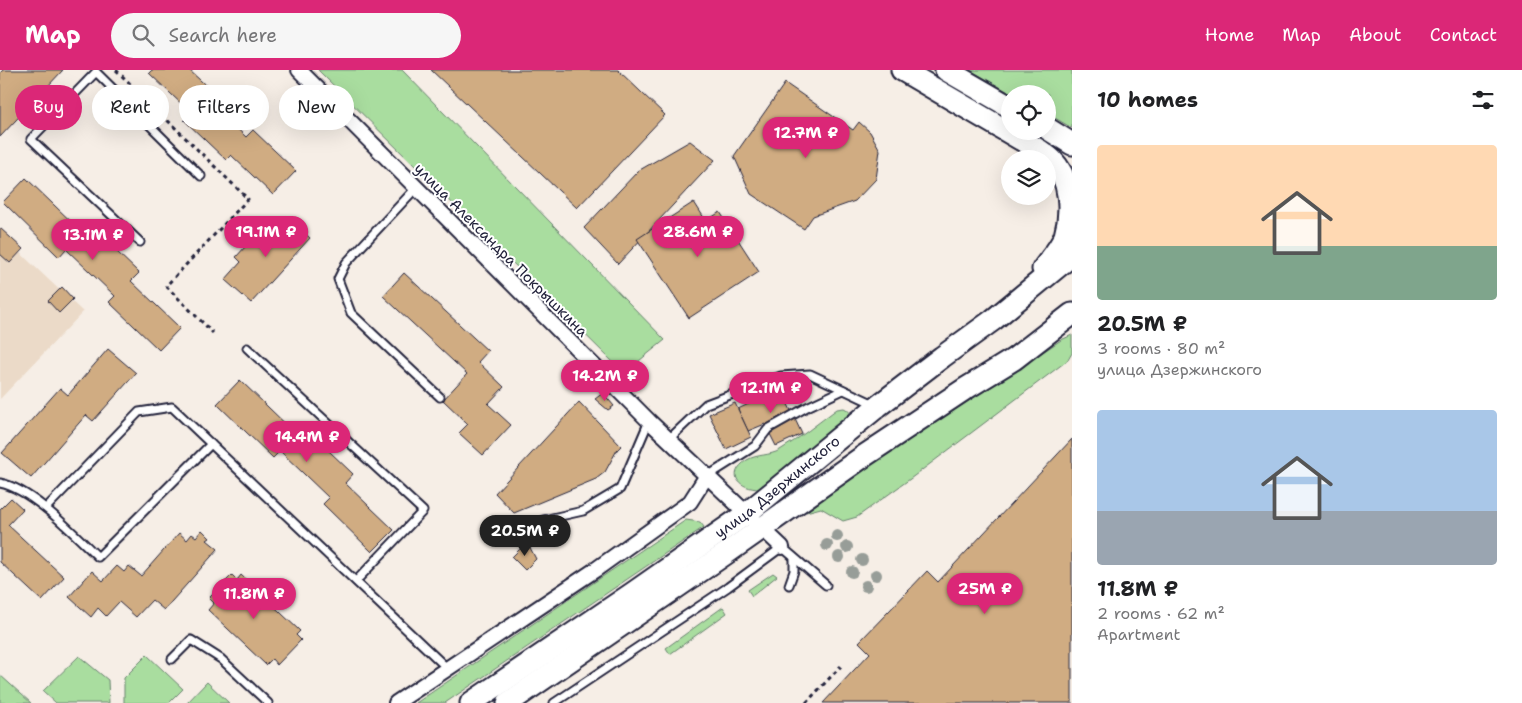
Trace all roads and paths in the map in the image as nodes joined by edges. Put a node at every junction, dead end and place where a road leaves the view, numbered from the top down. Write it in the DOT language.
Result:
graph roads {
  1 [pos="116,70"];
  2 [pos="299,70"];
  3 [pos="902,70"];
  4 [pos="946,70"];
  5 [pos="97,71"];
  6 [pos="1001,102"];
  7 [pos="1056,134"];
  8 [pos="1072,144"];
  9 [pos="201,176"];
  10 [pos="416,188"];
  11 [pos="140,242"];
  12 [pos="1072,255"];
  13 [pos="1020,298"];
  14 [pos="1072,314"];
  15 [pos="1072,330"];
  16 [pos="213,333"];
  17 [pos="247,348"];
  18 [pos="1014,359"];
  19 [pos="843,390"];
  20 [pos="440,397"];
  21 [pos="878,406"];
  22 [pos="649,421"];
  23 [pos="668,440"];
  24 [pos="212,444"];
  25 [pos="706,477"];
  26 [pos="0,483"];
  27 [pos="46,508"];
  28 [pos="543,520"];
  29 [pos="754,521"];
  30 [pos="782,547"];
  31 [pos="794,558"];
  32 [pos="356,581"];
  33 [pos="789,585"];
  34 [pos="826,585"];
  35 [pos="172,659"];
  36 [pos="841,666"];
  37 [pos="449,669"];
  38 [pos="268,703"];
  39 [pos="396,703"];
  40 [pos="471,703"];
  41 [pos="508,703"];
  42 [pos="554,703"];
  43 [pos="806,703"];
  1 -- 16 [label="path"];
  2 -- 10 [label="street, улица Александра Покрышкина"];
  3 -- 13 [label="main road"];
  4 -- 6 [label="main road"];
  5 -- 9 [label="lane"];
  5 -- 11 [label="lane"];
  7 -- 8 [label="main road"];
  10 -- 20 [label="lane"];
  10 -- 22 [label="street, улица Александра Покрышкина"];
  12 -- 13 [label="main road, улица Дзержинского"];
  13 -- 21 [label="main road, улица Дзержинского"];
  14 -- 18 [label="main road, улица Дзержинского"];
  15 -- 18 [label="main road"];
  17 -- 32 [label="lane"];
  18 -- 29 [label="main road, улица Дзержинского"];
  19 -- 21 [label="lane"];
  19 -- 23 [label="lane"];
  19 -- 25 [label="lane"];
  21 -- 29 [label="main road, улица Дзержинского"];
  22 -- 23 [label="street, улица Александра Покрышкина"];
  22 -- 28 [label="lane"];
  23 -- 25 [label="street, улица Александра Покрышкина"];
  24 -- 27 [label="lane"];
  24 -- 27 [label="lane"];
  24 -- 32 [label="lane"];
  25 -- 29 [label="street, улица Александра Покрышкина"];
  25 -- 37 [label="street"];
  26 -- 27 [label="lane"];
  29 -- 30 [label="street, улица Александра Покрышкина"];
  29 -- 40 [label="main road, улица Дзержинского"];
  29 -- 41 [label="main road, улица Дзержинского"];
  30 -- 31 [label="lane"];
  30 -- 42 [label="lane"];
  31 -- 33 [label="lane"];
  31 -- 34 [label="lane"];
  32 -- 37 [label="lane"];
  35 -- 38 [label="lane"];
  36 -- 43 [label="path"];
  37 -- 39 [label="street"];
}
